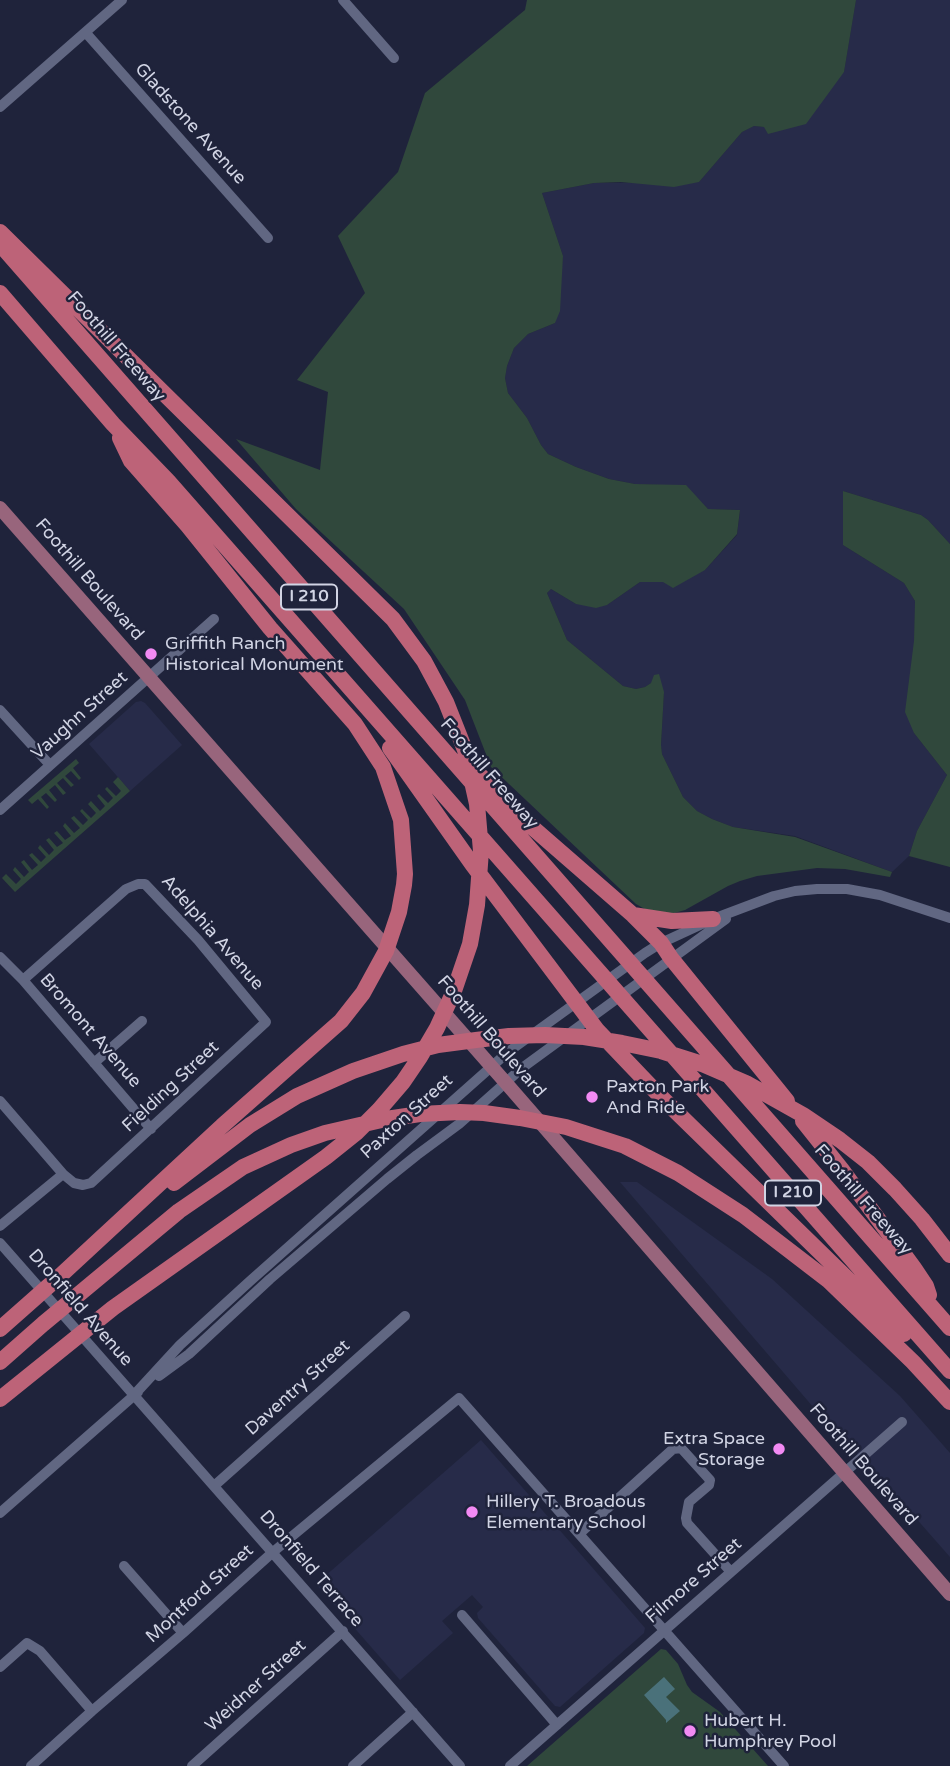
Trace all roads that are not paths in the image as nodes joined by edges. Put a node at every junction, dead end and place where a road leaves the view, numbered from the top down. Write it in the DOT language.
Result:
graph roads {
  1 [pos="122,0"];
  2 [pos="343,0"];
  3 [pos="86,33"];
  4 [pos="394,58"];
  5 [pos="0,107"];
  6 [pos="0,232"];
  7 [pos="268,238"];
  8 [pos="0,244"];
  9 [pos="0,293"];
  10 [pos="113,424"];
  11 [pos="0,508"];
  12 [pos="214,619"];
  13 [pos="370,667"];
  14 [pos="149,677"];
  15 [pos="346,685"];
  16 [pos="0,710"];
  17 [pos="50,765"];
  18 [pos="0,810"];
  19 [pos="737,911"];
  20 [pos="633,915"];
  21 [pos="950,918"];
  22 [pos="713,919"];
  23 [pos="662,943"];
  24 [pos="0,957"];
  25 [pos="671,958"];
  26 [pos="23,980"];
  27 [pos="575,1003"];
  28 [pos="589,1020"];
  29 [pos="142,1021"];
  30 [pos="266,1022"];
  31 [pos="94,1063"];
  32 [pos="491,1067"];
  33 [pos="506,1083"];
  34 [pos="0,1101"];
  35 [pos="151,1129"];
  36 [pos="63,1174"];
  37 [pos="0,1226"];
  38 [pos="0,1243"];
  39 [pos="950,1255"];
  40 [pos="61,1275"];
  41 [pos="935,1311"];
  42 [pos="405,1316"];
  43 [pos="950,1328"];
  44 [pos="0,1329"];
  45 [pos="0,1362"];
  46 [pos="950,1371"];
  47 [pos="950,1382"];
  48 [pos="134,1395"];
  49 [pos="0,1399"];
  50 [pos="950,1402"];
  51 [pos="902,1422"];
  52 [pos="844,1473"];
  53 [pos="214,1486"];
  54 [pos="0,1513"];
  55 [pos="579,1534"];
  56 [pos="273,1552"];
  57 [pos="124,1566"];
  58 [pos="731,1572"];
  59 [pos="950,1594"];
  60 [pos="462,1615"];
  61 [pos="665,1630"];
  62 [pos="343,1631"];
  63 [pos="183,1633"];
  64 [pos="0,1667"];
  65 [pos="92,1711"];
  66 [pos="413,1712"];
  67 [pos="557,1725"];
  68 [pos="32,1766"];
  69 [pos="192,1766"];
  70 [pos="353,1766"];
  71 [pos="460,1766"];
  72 [pos="510,1766"];
  73 [pos="784,1766"];
  1 -- 3 [label="street"];
  2 -- 4 [label="street"];
  3 -- 5 [label="street"];
  3 -- 7 [label="street, Gladstone Avenue"];
  6 -- 49 [label="highway"];
  8 -- 13 [label="highway, Foothill Freeway / I 210"];
  9 -- 10 [label="highway, I 210"];
  10 -- 15 [label="highway, I 210"];
  10 -- 40 [label="highway"];
  11 -- 14 [label="main road, Foothill Boulevard"];
  12 -- 14 [label="street, Vaughn Street"];
  13 -- 20 [label="highway"];
  13 -- 41 [label="highway, Foothill Freeway / I 210"];
  14 -- 17 [label="street, Vaughn Street"];
  14 -- 32 [label="main road, Foothill Boulevard"];
  15 -- 27 [label="highway"];
  15 -- 46 [label="highway, I 210"];
  16 -- 17 [label="street"];
  17 -- 18 [label="street, Vaughn Street"];
  19 -- 21 [label="street, Paxton Street"];
  19 -- 22 [label="street, Paxton Street"];
  19 -- 25 [label="street, Paxton Street"];
  20 -- 22 [label="highway"];
  20 -- 23 [label="highway"];
  22 -- 23 [label="street, Paxton Street"];
  23 -- 25 [label="highway"];
  23 -- 27 [label="street, Paxton Street"];
  24 -- 26 [label="street, Bromont Avenue"];
  25 -- 28 [label="street, Paxton Street"];
  25 -- 41 [label="highway"];
  26 -- 30 [label="street, Adelphia Avenue"];
  26 -- 31 [label="street, Bromont Avenue"];
  27 -- 28 [label="highway"];
  27 -- 32 [label="street, Paxton Street"];
  28 -- 33 [label="street, Paxton Street"];
  28 -- 47 [label="highway"];
  29 -- 31 [label="street"];
  30 -- 35 [label="street, Fielding Street"];
  31 -- 35 [label="street, Bromont Avenue"];
  32 -- 33 [label="main road, Foothill Boulevard"];
  32 -- 48 [label="street, Paxton Street"];
  33 -- 48 [label="street, Paxton Street"];
  33 -- 52 [label="main road, Foothill Boulevard"];
  34 -- 36 [label="street"];
  35 -- 36 [label="street, Fielding Street"];
  36 -- 37 [label="street"];
  38 -- 48 [label="street, Dronfield Avenue"];
  39 -- 40 [label="highway"];
  40 -- 44 [label="highway"];
  41 -- 43 [label="highway, Foothill Freeway / I 210"];
  42 -- 53 [label="street, Daventry Street"];
  45 -- 50 [label="highway"];
  48 -- 53 [label="street, Dronfield Terrace"];
  48 -- 54 [label="street, Paxton Street"];
  51 -- 52 [label="street, Filmore Street"];
  52 -- 58 [label="street, Filmore Street"];
  52 -- 59 [label="main road, Foothill Boulevard"];
  53 -- 56 [label="street, Dronfield Terrace"];
  55 -- 56 [label="street, Montford Street"];
  55 -- 58 [label="street"];
  55 -- 61 [label="street"];
  56 -- 62 [label="street, Dronfield Terrace"];
  56 -- 63 [label="street, Montford Street"];
  57 -- 63 [label="street"];
  58 -- 61 [label="street, Filmore Street"];
  60 -- 67 [label="street"];
  61 -- 67 [label="street, Filmore Street"];
  61 -- 73 [label="street"];
  62 -- 66 [label="street, Dronfield Terrace"];
  62 -- 69 [label="street, Weidner Street"];
  63 -- 65 [label="street, Montford Street"];
  64 -- 65 [label="street"];
  65 -- 68 [label="street, Montford Street"];
  66 -- 70 [label="street"];
  66 -- 71 [label="street, Dronfield Terrace"];
  67 -- 72 [label="street, Filmore Street"];
}
